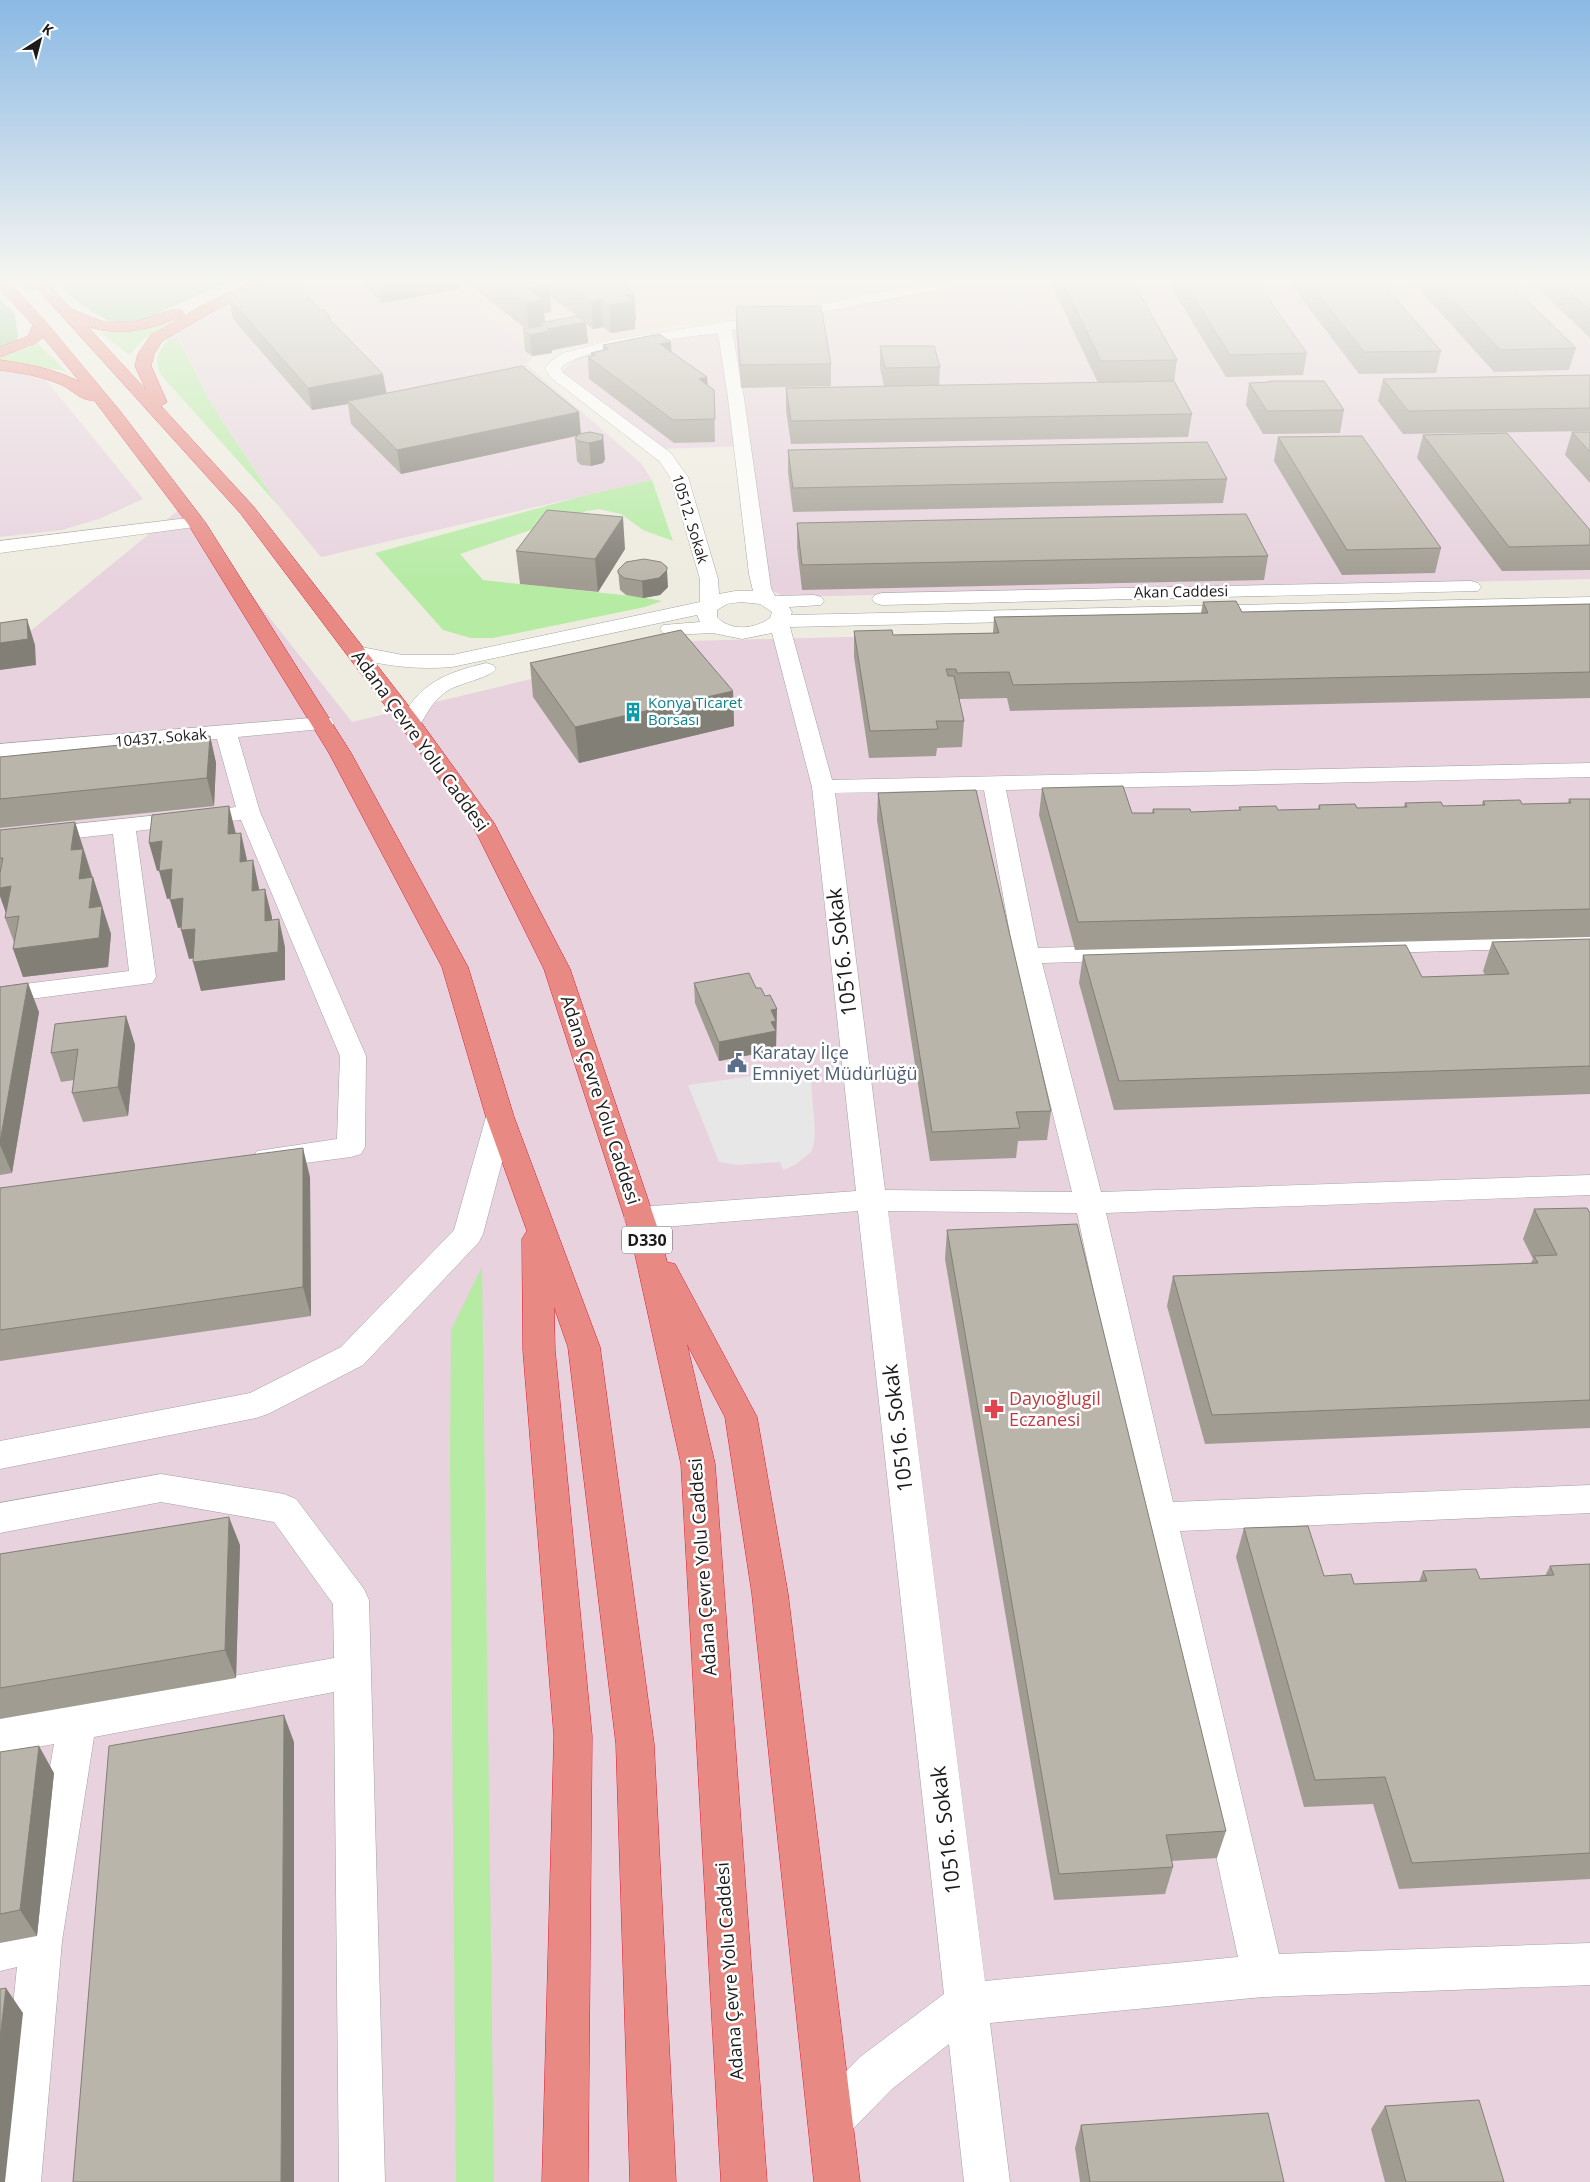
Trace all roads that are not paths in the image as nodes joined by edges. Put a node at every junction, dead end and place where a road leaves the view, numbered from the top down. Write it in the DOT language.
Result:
graph roads {
  1 [pos="66,381"];
  2 [pos="87,381"];
  3 [pos="129,381"];
  4 [pos="148,381"];
  5 [pos="564,381"];
  6 [pos="733,381"];
  7 [pos="114,414"];
  8 [pos="174,430"];
  9 [pos="196,522"];
  10 [pos="0,547"];
  11 [pos="1484,586"];
  12 [pos="862,600"];
  13 [pos="832,601"];
  14 [pos="1590,603"];
  15 [pos="710,606"];
  16 [pos="773,608"];
  17 [pos="724,629"];
  18 [pos="356,652"];
  19 [pos="795,677"];
  20 [pos="322,723"];
  21 [pos="410,723"];
  22 [pos="226,732"];
  23 [pos="0,751"];
  24 [pos="1590,770"];
  25 [pos="994,784"];
  26 [pos="822,788"];
  27 [pos="249,812"];
  28 [pos="124,826"];
  29 [pos="0,840"];
  30 [pos="1590,939"];
  31 [pos="1027,956"];
  32 [pos="0,995"];
  33 [pos="500,1117"];
  34 [pos="244,1160"];
  35 [pos="1590,1185"];
  36 [pos="871,1200"];
  37 [pos="1089,1203"];
  38 [pos="536,1218"];
  39 [pos="643,1229"];
  40 [pos="0,1455"];
  41 [pos="1590,1500"];
  42 [pos="1160,1517"];
  43 [pos="0,1518"];
  44 [pos="352,1672"];
  45 [pos="78,1721"];
  46 [pos="0,1736"];
  47 [pos="41,1941"];
  48 [pos="0,1950"];
  49 [pos="1590,1964"];
  50 [pos="1263,1976"];
  51 [pos="966,2004"];
  52 [pos="830,2120"];
  53 [pos="18,2182"];
  54 [pos="362,2182"];
  55 [pos="565,2182"];
  56 [pos="653,2182"];
  57 [pos="744,2182"];
  58 [pos="837,2182"];
  59 [pos="987,2182"];
  1 -- 7 [label="highway"];
  2 -- 7 [label="highway"];
  3 -- 8 [label="highway, Adana Çevre Yolu Caddesi / D330"];
  4 -- 8 [label="highway"];
  5 -- 15 [label="street, 10512. Sokak"];
  6 -- 16 [label="street"];
  7 -- 9 [label="highway"];
  8 -- 18 [label="highway, Adana Çevre Yolu Caddesi / D330"];
  9 -- 10 [label="street"];
  9 -- 20 [label="highway"];
  11 -- 12 [label="street, Akan Caddesi"];
  13 -- 16 [label="street"];
  14 -- 16 [label="street, Akan Caddesi"];
  15 -- 16 [label="street"];
  15 -- 17 [label="street"];
  15 -- 18 [label="street"];
  16 -- 17 [label="street"];
  16 -- 19 [label="street, 10516. Sokak"];
  17 -- 19 [label="street"];
  17 -- 21 [label="street"];
  18 -- 21 [label="highway, Adana Çevre Yolu Caddesi / D330"];
  19 -- 26 [label="street, 10516. Sokak"];
  20 -- 22 [label="street, 10437. Sokak"];
  20 -- 33 [label="highway"];
  21 -- 39 [label="highway, Adana Çevre Yolu Caddesi / D330"];
  22 -- 23 [label="street, 10437. Sokak"];
  22 -- 27 [label="street"];
  24 -- 25 [label="street"];
  25 -- 26 [label="street"];
  25 -- 31 [label="street"];
  26 -- 36 [label="street, 10516. Sokak"];
  27 -- 28 [label="street"];
  27 -- 34 [label="street"];
  28 -- 29 [label="street"];
  28 -- 32 [label="street"];
  30 -- 31 [label="street"];
  31 -- 37 [label="street"];
  33 -- 38 [label="highway"];
  33 -- 40 [label="street"];
  35 -- 37 [label="street"];
  36 -- 37 [label="street"];
  36 -- 39 [label="street"];
  36 -- 51 [label="street, 10516. Sokak"];
  37 -- 42 [label="street"];
  38 -- 55 [label="highway"];
  38 -- 56 [label="highway"];
  39 -- 52 [label="highway"];
  39 -- 57 [label="highway, Adana Çevre Yolu Caddesi / D330"];
  41 -- 42 [label="street"];
  42 -- 50 [label="street"];
  43 -- 44 [label="street"];
  44 -- 45 [label="street"];
  44 -- 54 [label="street"];
  45 -- 46 [label="street"];
  45 -- 47 [label="street"];
  47 -- 48 [label="street"];
  47 -- 53 [label="street"];
  49 -- 50 [label="street"];
  50 -- 51 [label="street"];
  51 -- 52 [label="street"];
  51 -- 59 [label="street, 10516. Sokak"];
  52 -- 58 [label="highway"];
}
